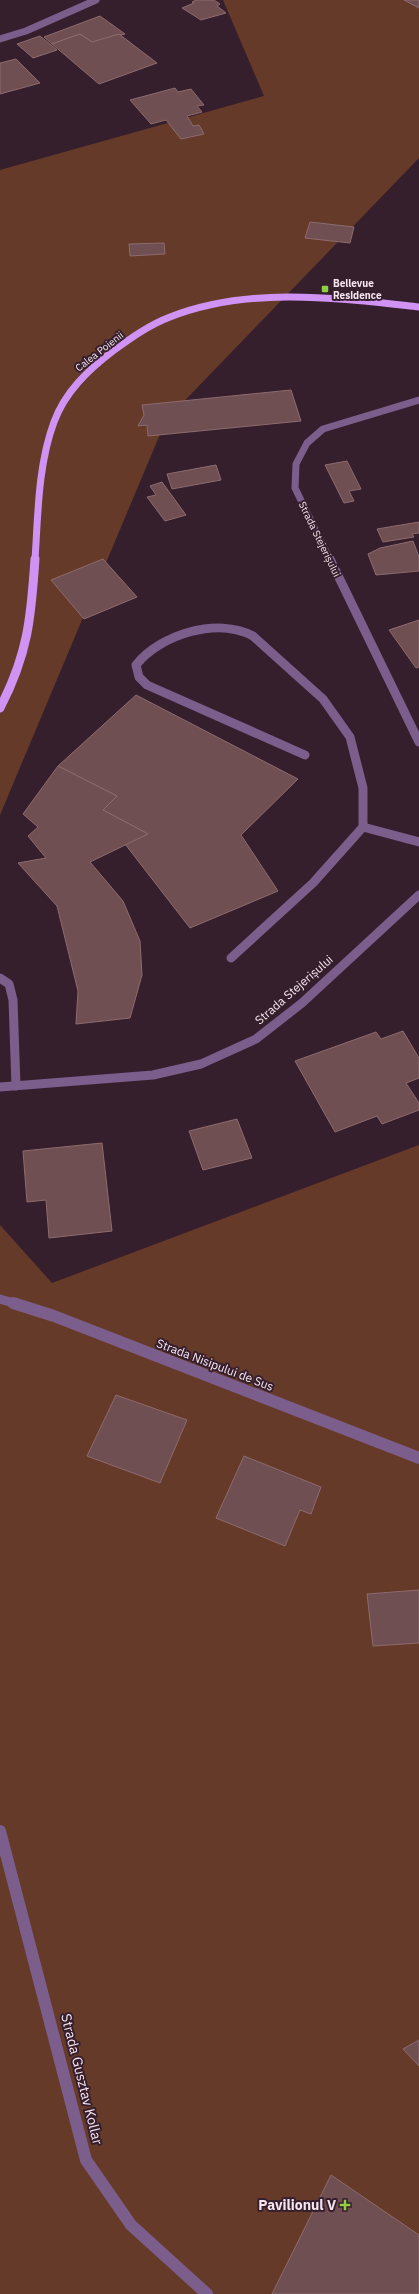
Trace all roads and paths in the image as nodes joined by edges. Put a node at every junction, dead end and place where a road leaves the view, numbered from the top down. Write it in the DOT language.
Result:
graph roads {
  1 [pos="96,0"];
  2 [pos="0,39"];
  3 [pos="419,307"];
  4 [pos="419,400"];
  5 [pos="0,708"];
  6 [pos="419,742"];
  7 [pos="305,755"];
  8 [pos="363,827"];
  9 [pos="419,842"];
  10 [pos="419,895"];
  11 [pos="231,958"];
  12 [pos="0,978"];
  13 [pos="16,1086"];
  14 [pos="0,1087"];
  15 [pos="0,1299"];
  16 [pos="419,1458"];
  17 [pos="0,1831"];
  18 [pos="207,2294"];
  1 -- 2 [label="street"];
  3 -- 5 [label="main road, Calea Poienii"];
  4 -- 6 [label="street, Strada Stejerișului"];
  7 -- 8 [label="street"];
  8 -- 9 [label="street"];
  8 -- 11 [label="street"];
  10 -- 13 [label="street, Strada Stejerișului"];
  12 -- 13 [label="street"];
  13 -- 14 [label="street, Strada Stejerișului"];
  15 -- 16 [label="street, Strada Nisipului de Sus"];
  17 -- 18 [label="street, Strada Gusztav Kollar"];
}
